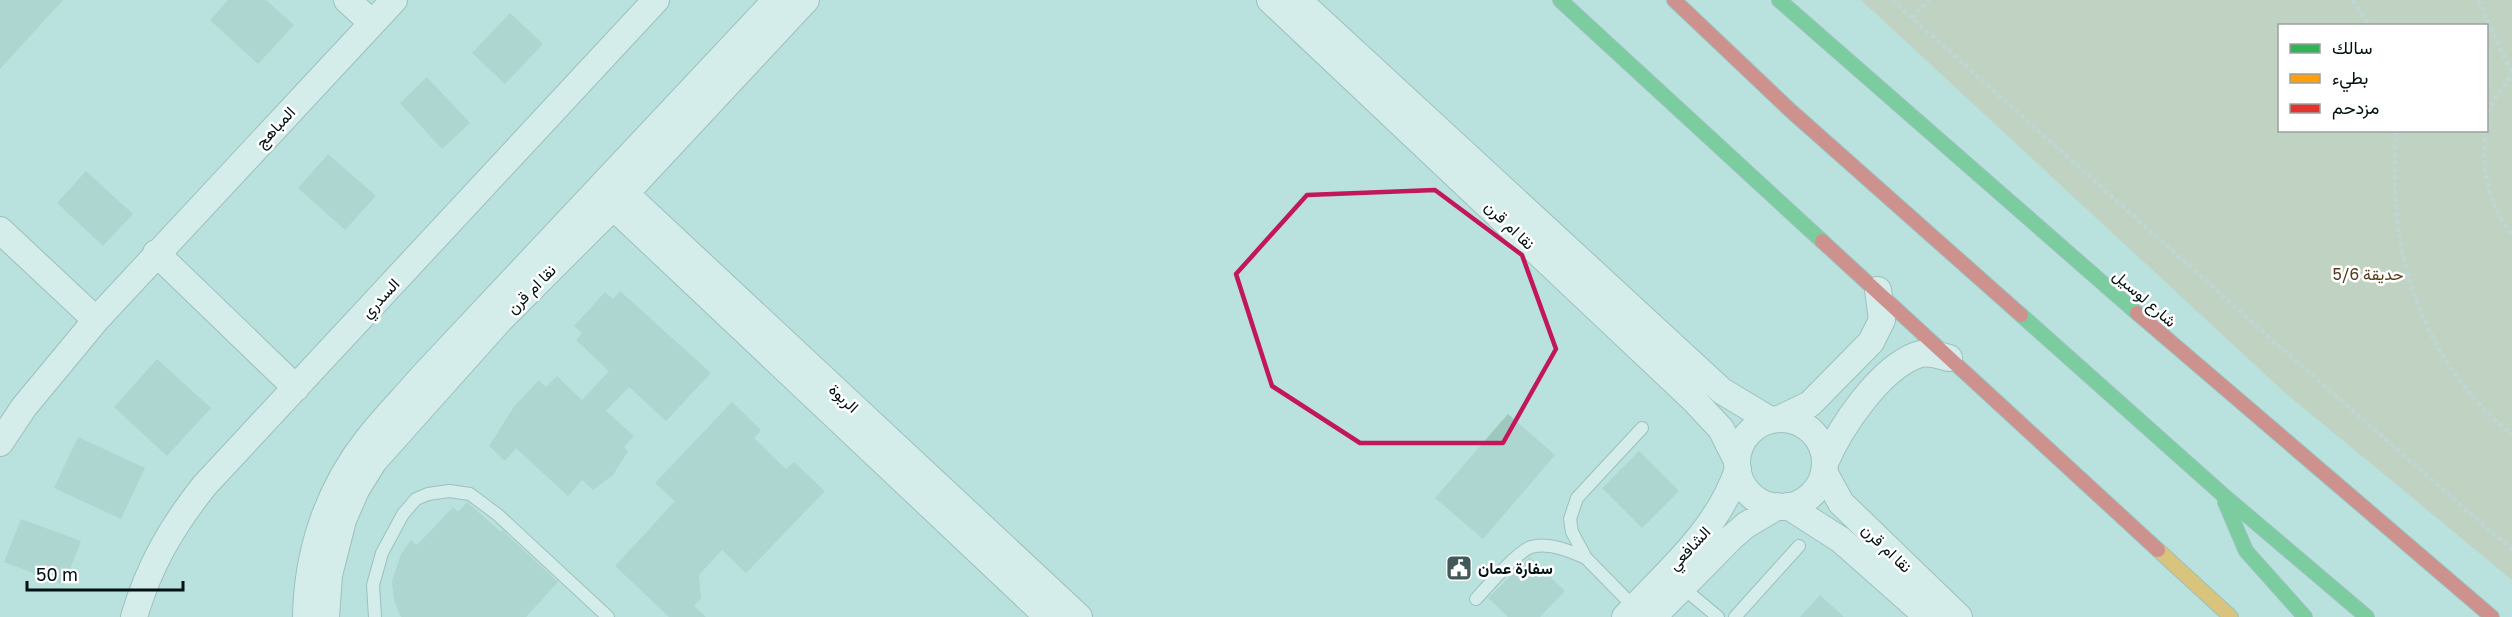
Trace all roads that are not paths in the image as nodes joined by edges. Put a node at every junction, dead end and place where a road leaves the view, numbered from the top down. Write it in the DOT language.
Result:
graph roads {
  1 [pos="346,0"];
  2 [pos="394,0"];
  3 [pos="656,0"];
  4 [pos="776,0"];
  5 [pos="806,0"];
  6 [pos="1270,0"];
  7 [pos="1298,0"];
  8 [pos="1560,0"];
  9 [pos="1674,0"];
  10 [pos="1779,0"];
  11 [pos="1660,4"];
  12 [pos="1695,19"];
  13 [pos="372,23"];
  14 [pos="611,193"];
  15 [pos="0,230"];
  16 [pos="156,253"];
  17 [pos="1878,290"];
  18 [pos="96,320"];
  19 [pos="1949,358"];
  20 [pos="296,388"];
  21 [pos="1774,420"];
  22 [pos="1642,428"];
  23 [pos="0,443"];
  24 [pos="1738,465"];
  25 [pos="1825,468"];
  26 [pos="2222,494"];
  27 [pos="1783,506"];
  28 [pos="1799,546"];
  29 [pos="1586,558"];
  30 [pos="1682,587"];
  31 [pos="1476,599"];
  32 [pos="1637,614"];
  33 [pos="134,617"];
  34 [pos="306,617"];
  35 [pos="326,617"];
  36 [pos="375,617"];
  37 [pos="608,617"];
  38 [pos="1048,617"];
  39 [pos="1079,617"];
  40 [pos="1718,617"];
  41 [pos="1735,617"];
  42 [pos="1928,617"];
  43 [pos="1959,617"];
  44 [pos="2231,617"];
  45 [pos="2305,617"];
  46 [pos="2367,617"];
  47 [pos="2492,617"];
  1 -- 13 [label="street"];
  2 -- 13 [label="street, المباهج"];
  3 -- 20 [label="street, السدري"];
  4 -- 14 [label="street, نقا ام قرن"];
  5 -- 14 [label="street, نقا ام قرن"];
  6 -- 24 [label="street, نقا ام قرن"];
  7 -- 21 [label="street, نقا ام قرن"];
  8 -- 17 [label="highway"];
  9 -- 12 [label="highway"];
  10 -- 47 [label="highway, شارع لوسيل"];
  11 -- 12 [label="highway"];
  12 -- 26 [label="highway"];
  13 -- 16 [label="street, المباهج"];
  14 -- 34 [label="street, نقا ام قرن"];
  14 -- 35 [label="street, نقا ام قرن"];
  14 -- 38 [label="street, الربوة"];
  14 -- 39 [label="street, الربوة"];
  15 -- 18 [label="street"];
  16 -- 18 [label="street, المباهج"];
  16 -- 20 [label="street"];
  17 -- 19 [label="highway"];
  17 -- 21 [label="street"];
  18 -- 23 [label="street, المباهج"];
  19 -- 25 [label="street"];
  19 -- 44 [label="highway"];
  20 -- 33 [label="street, السدري"];
  21 -- 24 [label="street"];
  21 -- 25 [label="street"];
  22 -- 29 [label="lane"];
  24 -- 27 [label="street"];
  24 -- 32 [label="street, الشافعي"];
  25 -- 27 [label="street"];
  25 -- 43 [label="street, نقا ام قرن"];
  26 -- 45 [label="highway"];
  26 -- 46 [label="highway"];
  27 -- 30 [label="street, الشافعي"];
  27 -- 42 [label="street, نقا ام قرن"];
  28 -- 41 [label="lane"];
  29 -- 31 [label="lane"];
  29 -- 32 [label="lane"];
  30 -- 32 [label="street, الشافعي"];
  30 -- 40 [label="lane"];
  36 -- 37 [label="lane"];
}
